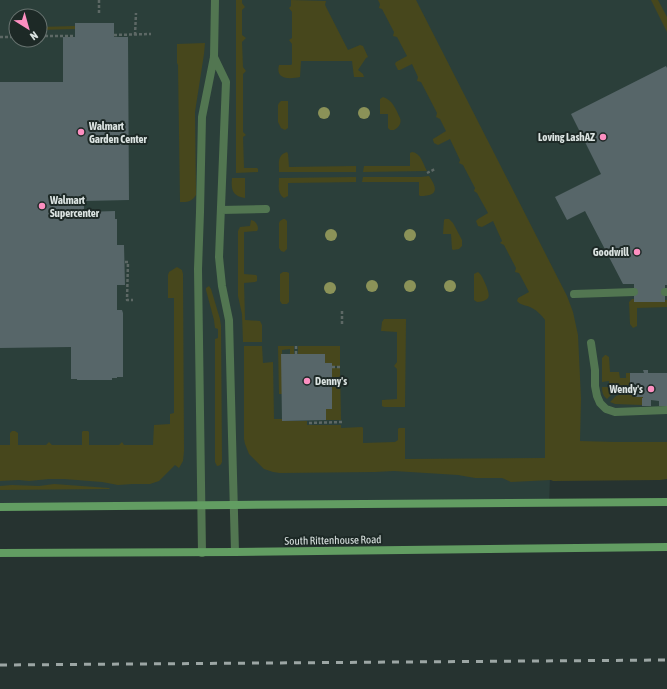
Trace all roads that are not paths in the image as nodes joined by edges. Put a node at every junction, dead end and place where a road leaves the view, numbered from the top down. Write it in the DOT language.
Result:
graph roads {
  1 [pos="215,0"];
  2 [pos="214,57"];
  3 [pos="266,209"];
  4 [pos="221,210"];
  5 [pos="634,292"];
  6 [pos="574,294"];
  7 [pos="590,343"];
  8 [pos="667,410"];
  9 [pos="667,502"];
  10 [pos="202,505"];
  11 [pos="233,505"];
  12 [pos="0,507"];
  13 [pos="667,548"];
  14 [pos="235,552"];
  15 [pos="0,553"];
  16 [pos="202,553"];
  1 -- 2 [label="lane"];
  2 -- 4 [label="lane"];
  2 -- 10 [label="lane"];
  3 -- 4 [label="lane"];
  4 -- 11 [label="lane"];
  5 -- 6 [label="lane"];
  7 -- 8 [label="lane"];
  9 -- 11 [label="main road"];
  10 -- 11 [label="main road"];
  10 -- 12 [label="main road"];
  10 -- 16 [label="lane"];
  11 -- 14 [label="lane"];
  13 -- 14 [label="main road, South Rittenhouse Road"];
  14 -- 16 [label="main road, South Rittenhouse Road"];
  15 -- 16 [label="main road, South Rittenhouse Road"];
}
